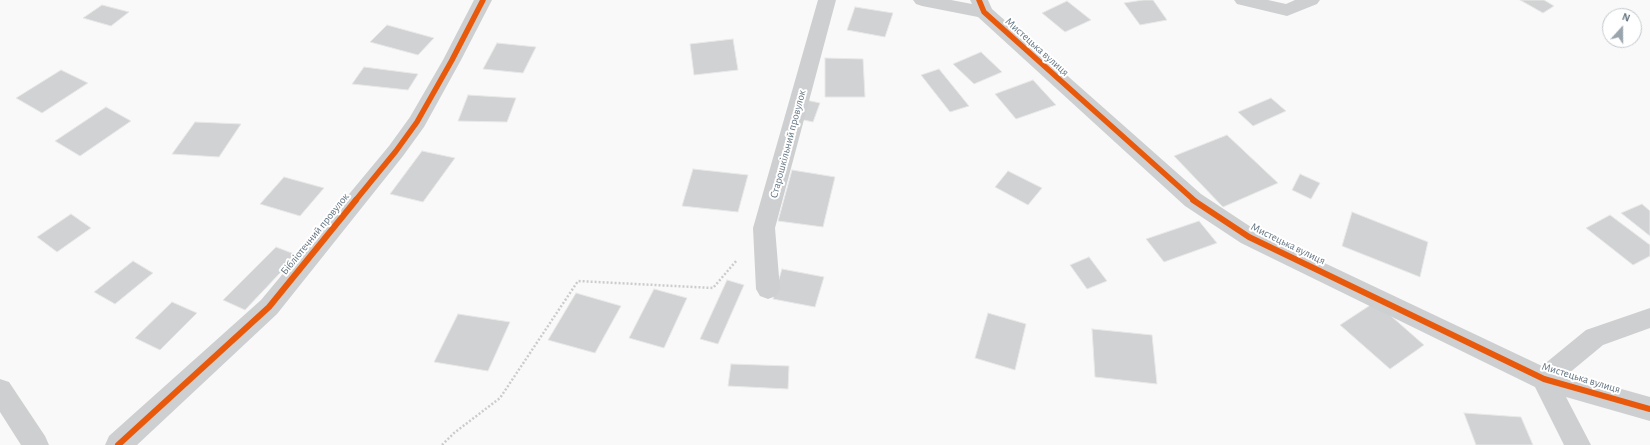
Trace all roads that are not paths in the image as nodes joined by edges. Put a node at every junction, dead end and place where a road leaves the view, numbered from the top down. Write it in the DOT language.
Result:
graph roads {
  1 [pos="483,0"];
  2 [pos="827,0"];
  3 [pos="922,0"];
  4 [pos="1243,0"];
  5 [pos="1311,0"];
  6 [pos="981,6"];
  7 [pos="768,290"];
  8 [pos="1650,318"];
  9 [pos="1544,379"];
  10 [pos="0,390"];
  11 [pos="1650,409"];
  12 [pos="36,445"];
  13 [pos="118,445"];
  14 [pos="1578,445"];
  1 -- 13 [label="street, Бібліотечний провулок"];
  2 -- 7 [label="street, Старошкільний провулок"];
  3 -- 6 [label="street"];
  4 -- 5 [label="street"];
  6 -- 9 [label="street, Мистецька вулиця"];
  8 -- 9 [label="street"];
  9 -- 11 [label="street, Мистецька вулиця"];
  9 -- 14 [label="street"];
  10 -- 12 [label="street"];
}
